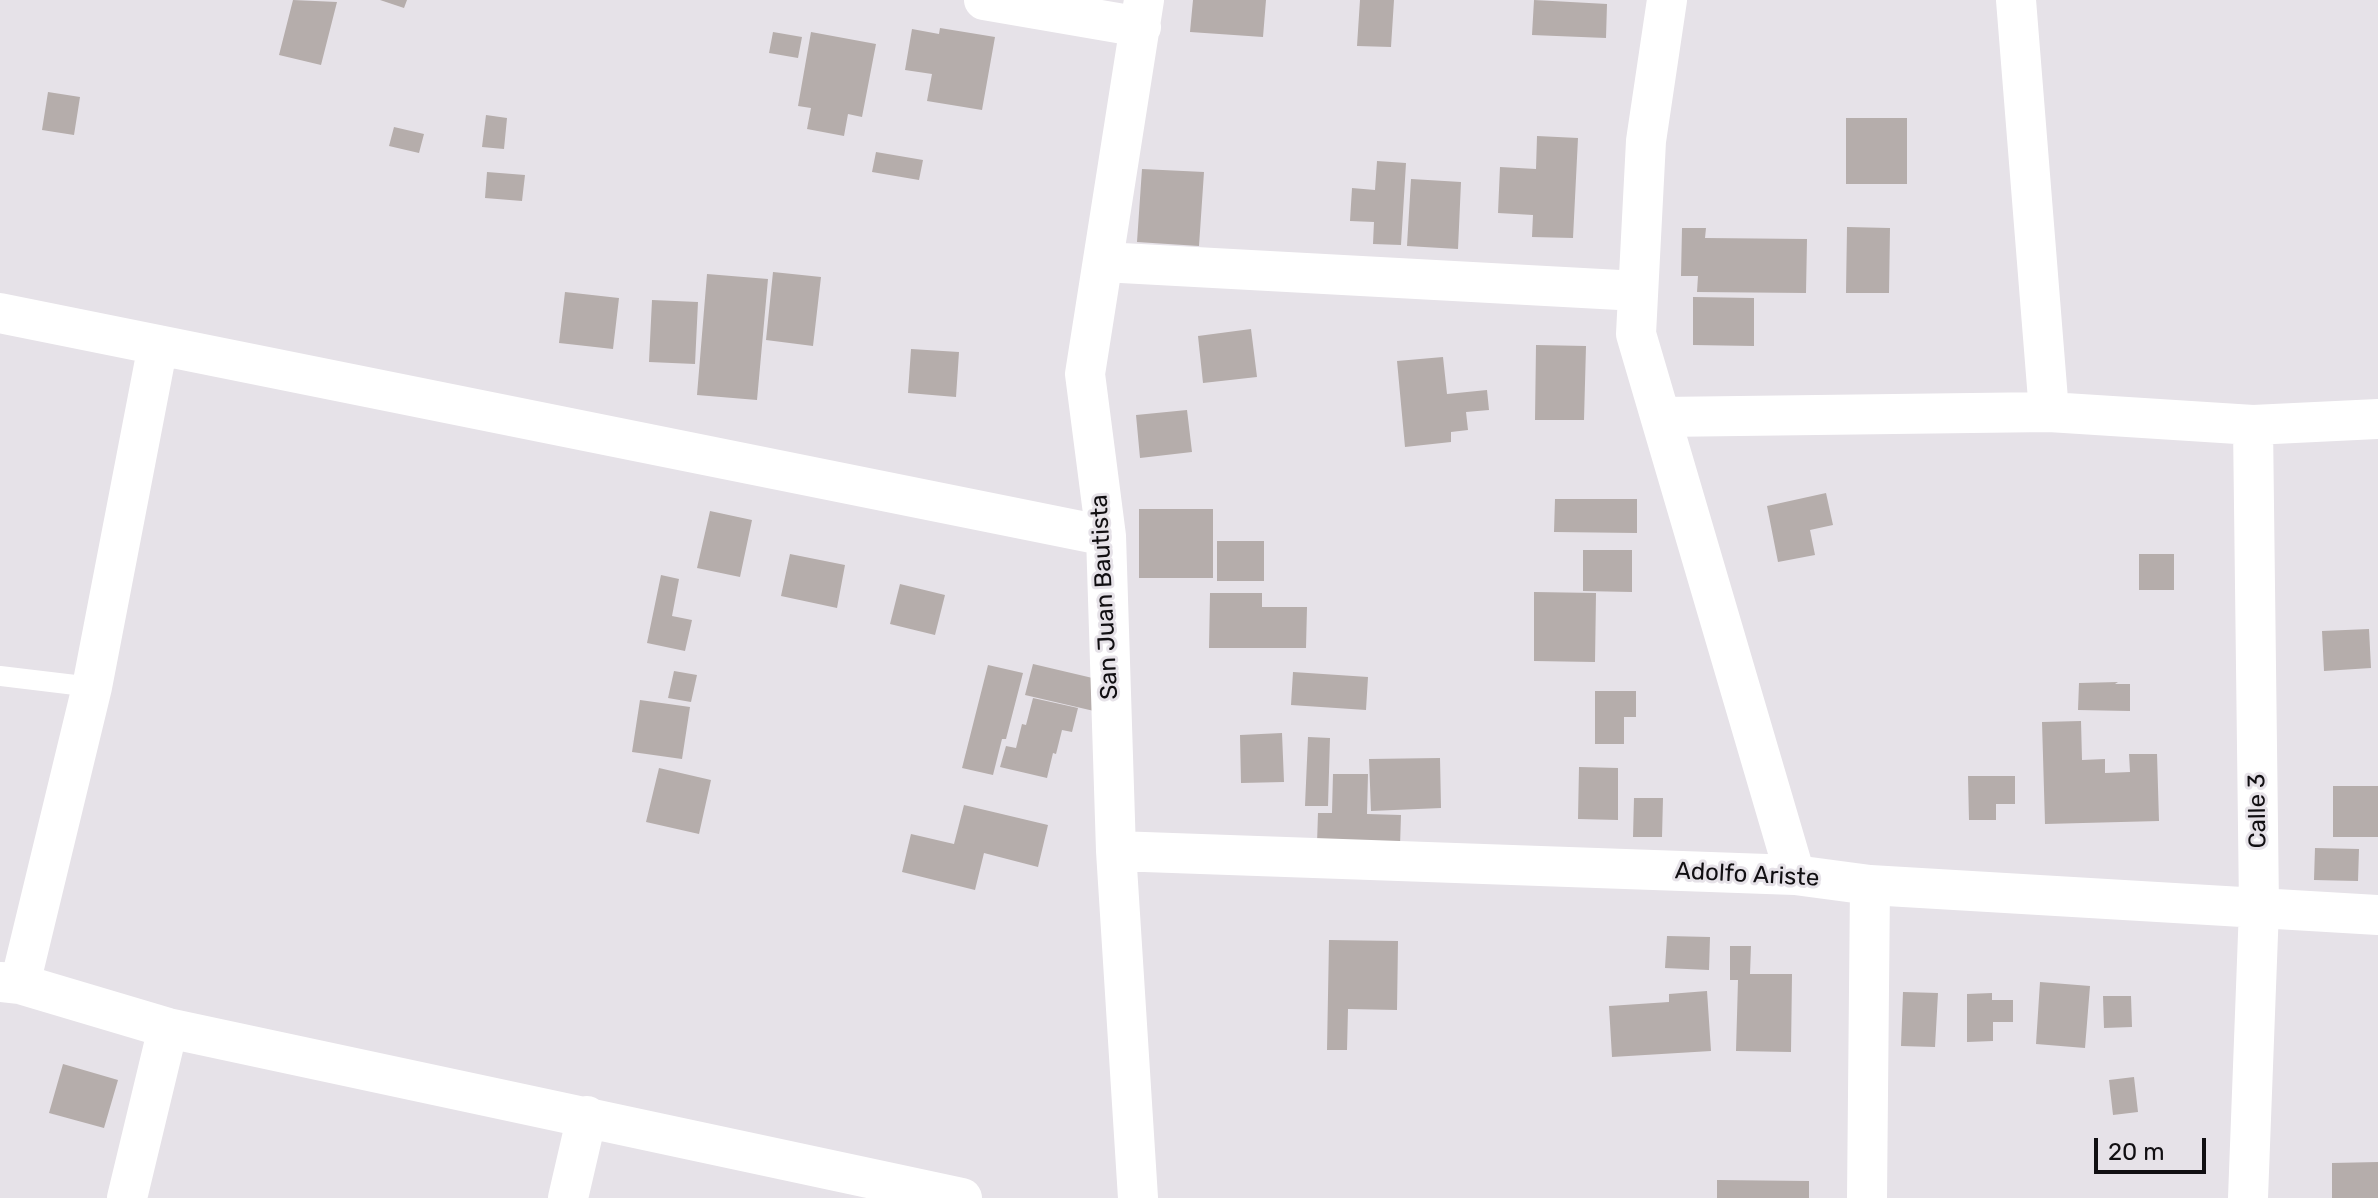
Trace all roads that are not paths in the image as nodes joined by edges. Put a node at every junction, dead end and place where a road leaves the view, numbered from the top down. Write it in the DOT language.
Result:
graph roads {
  1 [pos="984,0"];
  2 [pos="1667,0"];
  3 [pos="2016,0"];
  4 [pos="1143,14"];
  5 [pos="1103,262"];
  6 [pos="1638,291"];
  7 [pos="0,313"];
  8 [pos="158,345"];
  9 [pos="2049,412"];
  10 [pos="1662,417"];
  11 [pos="2378,419"];
  12 [pos="2253,425"];
  13 [pos="1106,536"];
  14 [pos="0,676"];
  15 [pos="92,687"];
  16 [pos="1116,851"];
  17 [pos="1795,875"];
  18 [pos="1870,885"];
  19 [pos="2259,908"];
  20 [pos="2378,915"];
  21 [pos="10,983"];
  22 [pos="168,1028"];
  23 [pos="587,1116"];
  24 [pos="127,1198"];
  25 [pos="568,1198"];
  26 [pos="962,1198"];
  27 [pos="1138,1198"];
  28 [pos="1867,1198"];
  29 [pos="2248,1198"];
  1 -- 4 [label="street"];
  2 -- 6 [label="street"];
  3 -- 9 [label="street"];
  4 -- 5 [label="street, San Juan Bautista"];
  5 -- 6 [label="street"];
  5 -- 13 [label="street, San Juan Bautista"];
  6 -- 10 [label="street"];
  7 -- 8 [label="street"];
  8 -- 13 [label="street"];
  8 -- 15 [label="street"];
  9 -- 10 [label="street"];
  9 -- 12 [label="street"];
  10 -- 17 [label="street"];
  11 -- 12 [label="street"];
  12 -- 19 [label="street, Calle 3"];
  13 -- 16 [label="street, San Juan Bautista"];
  14 -- 15 [label="lane"];
  15 -- 21 [label="street"];
  16 -- 17 [label="street, Adolfo Ariste"];
  16 -- 27 [label="street, San Juan Bautista"];
  17 -- 18 [label="street, Adolfo Ariste"];
  18 -- 19 [label="street, Adolfo Ariste"];
  18 -- 28 [label="street"];
  19 -- 20 [label="street, Adolfo Ariste"];
  19 -- 29 [label="street, Calle 3"];
  21 -- 22 [label="street"];
  22 -- 23 [label="street"];
  22 -- 24 [label="street"];
  23 -- 25 [label="street"];
  23 -- 26 [label="street"];
}
